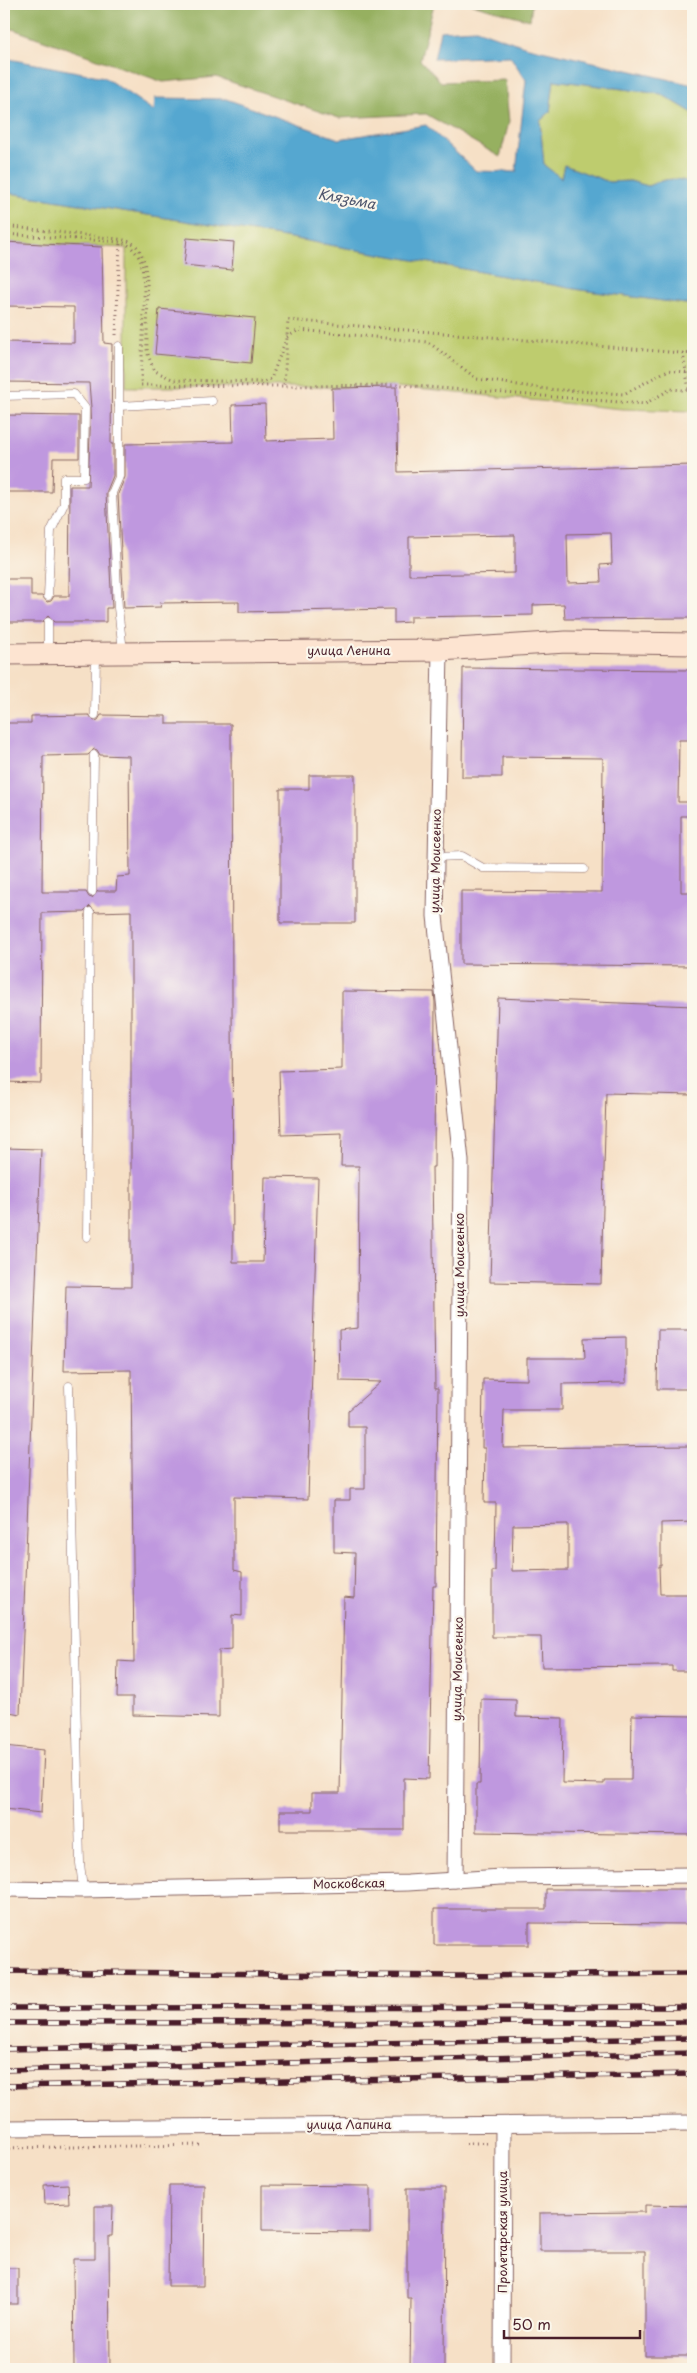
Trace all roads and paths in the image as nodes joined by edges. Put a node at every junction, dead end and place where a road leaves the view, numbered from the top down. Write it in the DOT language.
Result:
graph roads {
  1 [pos="4,226"];
  2 [pos="4,234"];
  3 [pos="120,242"];
  4 [pos="116,335"];
  5 [pos="286,337"];
  6 [pos="119,346"];
  7 [pos="683,353"];
  8 [pos="693,354"];
  9 [pos="686,372"];
  10 [pos="693,373"];
  11 [pos="284,386"];
  12 [pos="691,391"];
  13 [pos="4,396"];
  14 [pos="212,401"];
  15 [pos="119,406"];
  16 [pos="693,415"];
  17 [pos="48,596"];
  18 [pos="48,622"];
  19 [pos="693,644"];
  20 [pos="440,650"];
  21 [pos="96,652"];
  22 [pos="123,652"];
  23 [pos="48,653"];
  24 [pos="4,654"];
  25 [pos="95,715"];
  26 [pos="94,755"];
  27 [pos="436,857"];
  28 [pos="584,869"];
  29 [pos="92,892"];
  30 [pos="90,912"];
  31 [pos="87,1237"];
  32 [pos="69,1386"];
  33 [pos="693,1875"];
  34 [pos="455,1880"];
  35 [pos="4,1889"];
  36 [pos="83,1890"];
  37 [pos="693,2123"];
  38 [pos="503,2125"];
  39 [pos="4,2128"];
  40 [pos="502,2369"];
  1 -- 5 [label="path"];
  2 -- 3 [label="path"];
  3 -- 4 [label="path"];
  3 -- 11 [label="path"];
  5 -- 7 [label="path"];
  5 -- 9 [label="path"];
  5 -- 11 [label="path"];
  6 -- 15 [label="lane"];
  7 -- 8 [label="path"];
  7 -- 9 [label="path"];
  9 -- 10 [label="path"];
  9 -- 12 [label="path"];
  11 -- 12 [label="path"];
  12 -- 16 [label="path"];
  13 -- 17 [label="lane"];
  14 -- 15 [label="lane"];
  15 -- 22 [label="lane"];
  18 -- 23 [label="lane"];
  19 -- 20 [label="main road, улица Ленина"];
  20 -- 22 [label="main road, улица Ленина"];
  20 -- 27 [label="street, улица Моисеенко"];
  21 -- 22 [label="main road, улица Ленина"];
  21 -- 23 [label="main road, улица Ленина"];
  21 -- 25 [label="lane"];
  23 -- 24 [label="main road, улица Ленина"];
  26 -- 29 [label="lane"];
  27 -- 28 [label="lane"];
  27 -- 34 [label="street, улица Моисеенко"];
  30 -- 31 [label="lane"];
  32 -- 36 [label="lane"];
  33 -- 34 [label="street, Московская"];
  34 -- 36 [label="street, Московская"];
  35 -- 36 [label="street, Московская"];
  37 -- 38 [label="street, улица Лапина"];
  38 -- 39 [label="street, улица Лапина"];
  38 -- 40 [label="street, Пролетарская улица"];
}
